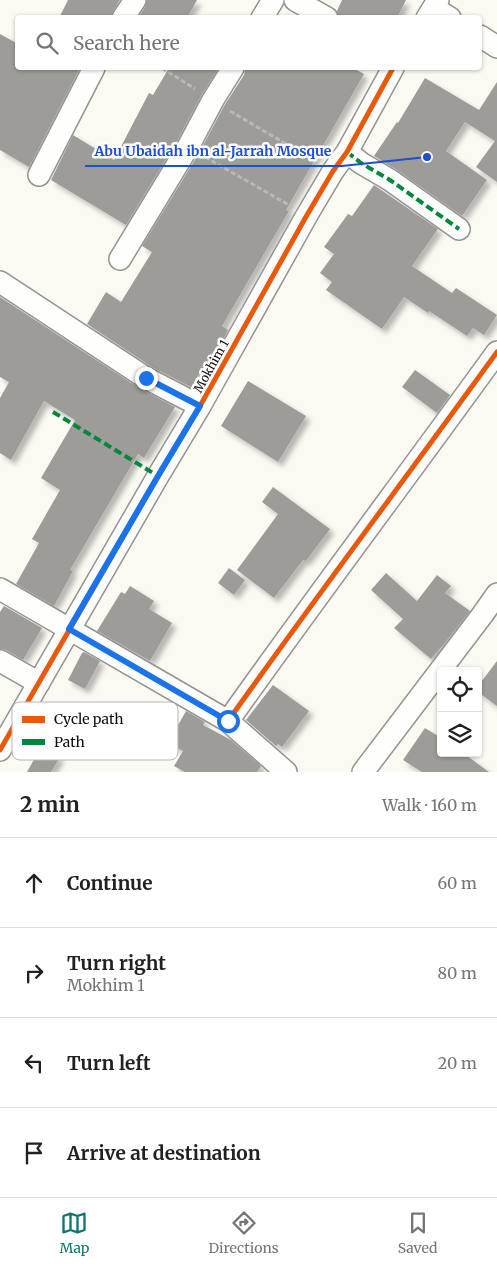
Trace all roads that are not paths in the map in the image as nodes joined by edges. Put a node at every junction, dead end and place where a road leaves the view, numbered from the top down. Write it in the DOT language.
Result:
graph roads {
  1 [pos="135,0"];
  2 [pos="273,0"];
  3 [pos="295,0"];
  4 [pos="125,15"];
  5 [pos="264,15"];
  6 [pos="322,15"];
  7 [pos="482,37"];
  8 [pos="497,47"];
  9 [pos="93,70"];
  10 [pos="232,70"];
  11 [pos="391,70"];
  12 [pos="347,152"];
  13 [pos="39,175"];
  14 [pos="459,229"];
  15 [pos="120,259"];
  16 [pos="0,282"];
  17 [pos="497,352"];
  18 [pos="200,406"];
  19 [pos="0,589"];
  20 [pos="497,594"];
  21 [pos="69,629"];
  22 [pos="0,662"];
  23 [pos="39,683"];
  24 [pos="28,702"];
  25 [pos="228,721"];
  26 [pos="12,729"];
  27 [pos="0,750"];
  28 [pos="286,772"];
  29 [pos="364,772"];
  1 -- 4 [label="street"];
  2 -- 5 [label="street"];
  3 -- 6 [label="street"];
  7 -- 8 [label="street"];
  9 -- 13 [label="street"];
  10 -- 15 [label="street"];
  11 -- 12 [label="street, Mokhim 1"];
  12 -- 14 [label="street"];
  12 -- 18 [label="street, Mokhim 1"];
  16 -- 18 [label="street"];
  17 -- 25 [label="street"];
  18 -- 21 [label="street, Mokhim 1"];
  19 -- 21 [label="street"];
  20 -- 29 [label="street"];
  21 -- 23 [label="street, Mokhim 1"];
  21 -- 25 [label="street"];
  22 -- 23 [label="street"];
  23 -- 24 [label="street, Mokhim 1"];
  25 -- 28 [label="street"];
  26 -- 27 [label="street, Mokhim 1"];
}
